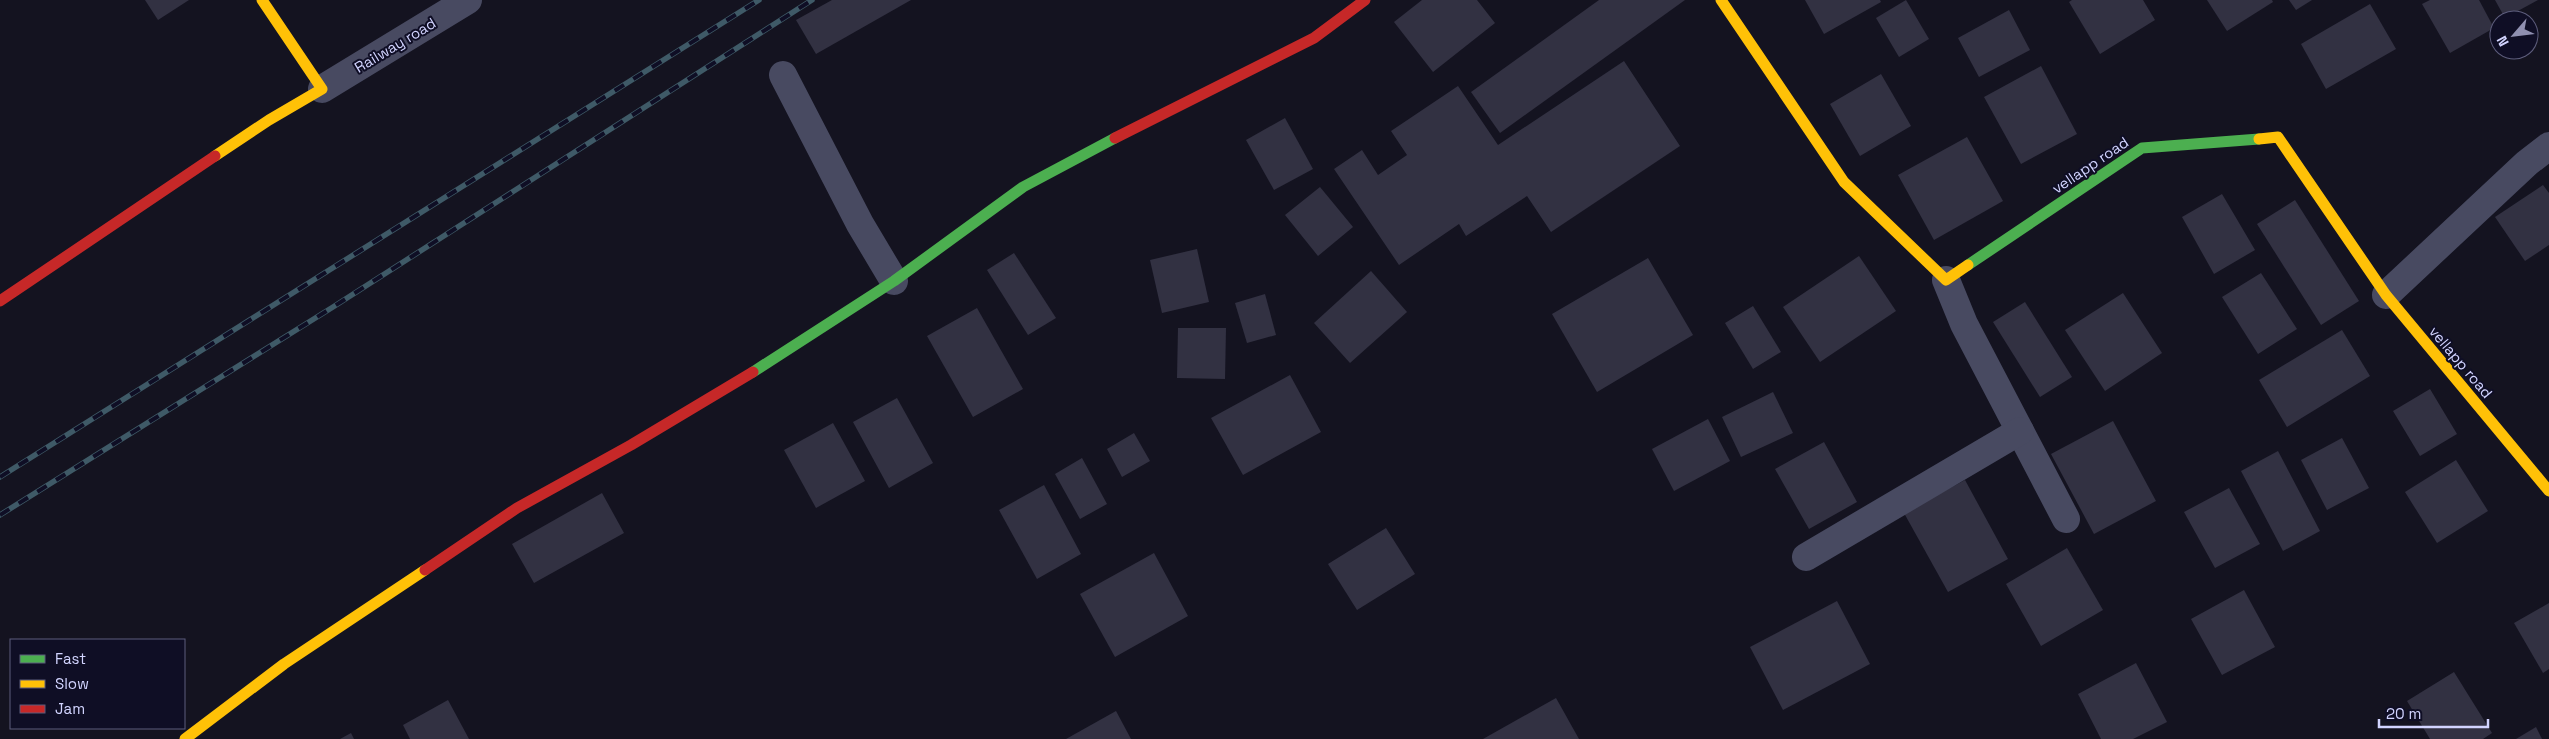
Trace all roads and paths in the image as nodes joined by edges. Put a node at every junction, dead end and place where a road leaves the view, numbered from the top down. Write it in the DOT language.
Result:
graph roads {
  1 [pos="262,0"];
  2 [pos="468,0"];
  3 [pos="1365,0"];
  4 [pos="1721,0"];
  5 [pos="783,74"];
  6 [pos="322,89"];
  7 [pos="2549,146"];
  8 [pos="1946,280"];
  9 [pos="894,281"];
  10 [pos="2386,295"];
  11 [pos="0,301"];
  12 [pos="2020,431"];
  13 [pos="2549,491"];
  14 [pos="2066,519"];
  15 [pos="1806,557"];
  16 [pos="186,739"];
  1 -- 6 [label="street"];
  2 -- 6 [label="street, Railway road"];
  3 -- 9 [label="street"];
  4 -- 8 [label="street"];
  5 -- 9 [label="street"];
  6 -- 11 [label="street"];
  7 -- 10 [label="street"];
  8 -- 10 [label="street, vellapp road"];
  8 -- 12 [label="street"];
  9 -- 16 [label="street"];
  10 -- 13 [label="street, vellapp road"];
  12 -- 14 [label="street"];
  12 -- 15 [label="street"];
}
